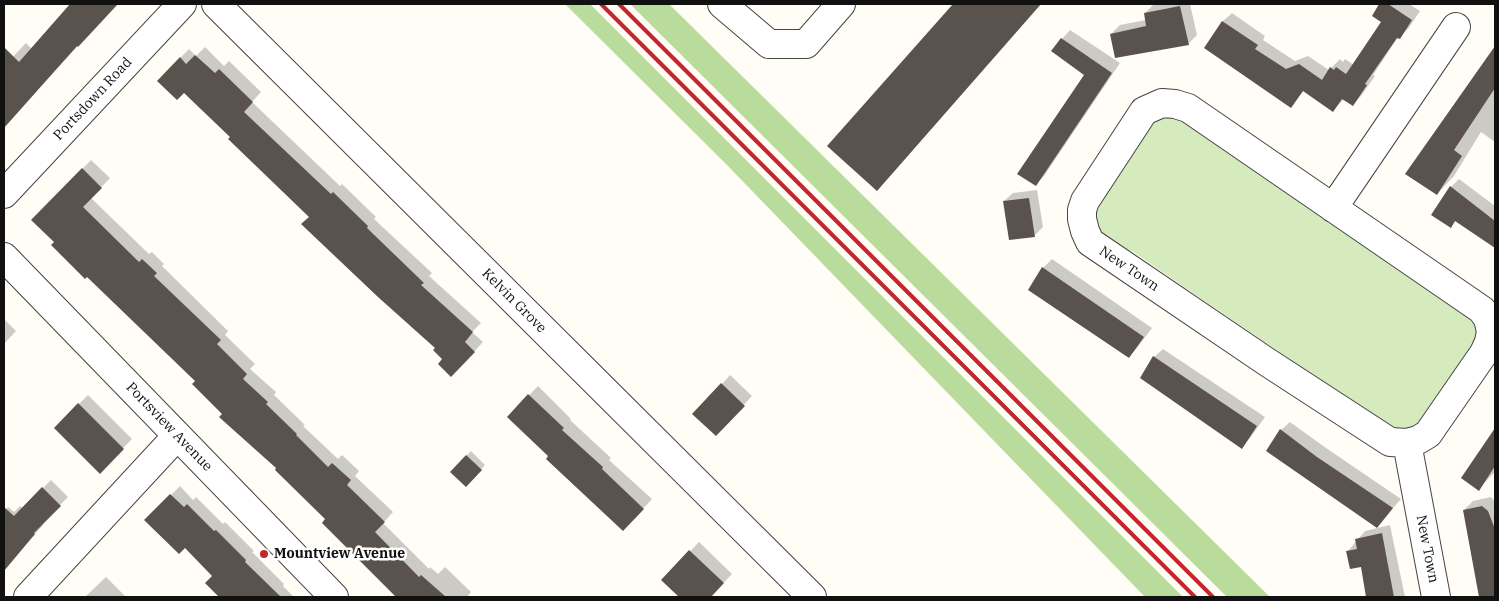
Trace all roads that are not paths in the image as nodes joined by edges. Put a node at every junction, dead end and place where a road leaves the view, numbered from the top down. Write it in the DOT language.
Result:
graph roads {
  1 [pos="182,4"];
  2 [pos="216,4"];
  3 [pos="722,4"];
  4 [pos="841,4"];
  5 [pos="1456,27"];
  6 [pos="4,194"];
  7 [pos="1333,208"];
  8 [pos="4,258"];
  9 [pos="177,436"];
  10 [pos="1407,443"];
  11 [pos="28,597"];
  12 [pos="334,597"];
  13 [pos="812,597"];
  14 [pos="1436,597"];
  1 -- 6 [label="street, Portsdown Road"];
  2 -- 13 [label="street, Kelvin Grove"];
  3 -- 4 [label="street"];
  5 -- 7 [label="street"];
  7 -- 10 [label="street, New Town"];
  7 -- 10 [label="street, New Town"];
  8 -- 9 [label="street, Portsview Avenue"];
  9 -- 11 [label="street"];
  9 -- 12 [label="street, Portsview Avenue"];
  10 -- 14 [label="street, New Town"];
}
